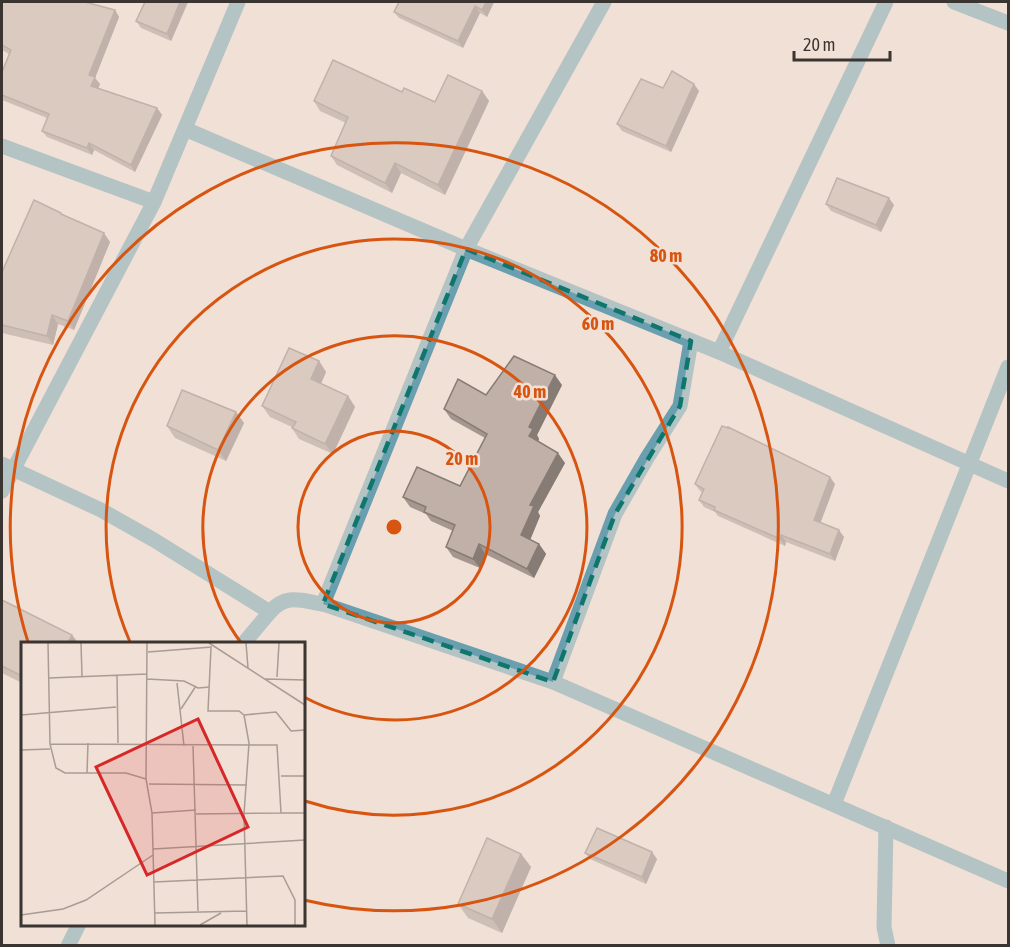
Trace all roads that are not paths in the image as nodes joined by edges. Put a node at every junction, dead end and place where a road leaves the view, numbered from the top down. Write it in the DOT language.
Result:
graph roads {
  1 [pos="238,2"];
  2 [pos="604,2"];
  3 [pos="886,2"];
  4 [pos="954,2"];
  5 [pos="1008,23"];
  6 [pos="184,129"];
  7 [pos="2,146"];
  8 [pos="154,202"];
  9 [pos="466,249"];
  10 [pos="691,341"];
  11 [pos="719,352"];
  12 [pos="1008,367"];
  13 [pos="969,464"];
  14 [pos="7,466"];
  15 [pos="1008,481"];
  16 [pos="2,491"];
  17 [pos="323,604"];
  18 [pos="270,612"];
  19 [pos="245,642"];
  20 [pos="553,682"];
  21 [pos="834,804"];
  22 [pos="886,827"];
  23 [pos="1008,881"];
  24 [pos="78,926"];
  25 [pos="68,945"];
  26 [pos="888,945"];
  1 -- 6 [label="street"];
  2 -- 9 [label="street"];
  3 -- 11 [label="street"];
  4 -- 5 [label="street"];
  6 -- 8 [label="street"];
  6 -- 9 [label="street"];
  7 -- 8 [label="street"];
  8 -- 14 [label="street"];
  9 -- 10 [label="street"];
  9 -- 17 [label="street"];
  10 -- 11 [label="street"];
  10 -- 20 [label="street"];
  11 -- 13 [label="street"];
  12 -- 13 [label="street"];
  13 -- 15 [label="street"];
  13 -- 21 [label="street"];
  14 -- 16 [label="street"];
  14 -- 18 [label="street"];
  17 -- 18 [label="street"];
  17 -- 20 [label="street"];
  18 -- 19 [label="street"];
  20 -- 21 [label="street"];
  21 -- 22 [label="street"];
  22 -- 23 [label="street"];
  22 -- 26 [label="street"];
  24 -- 25 [label="street"];
}
